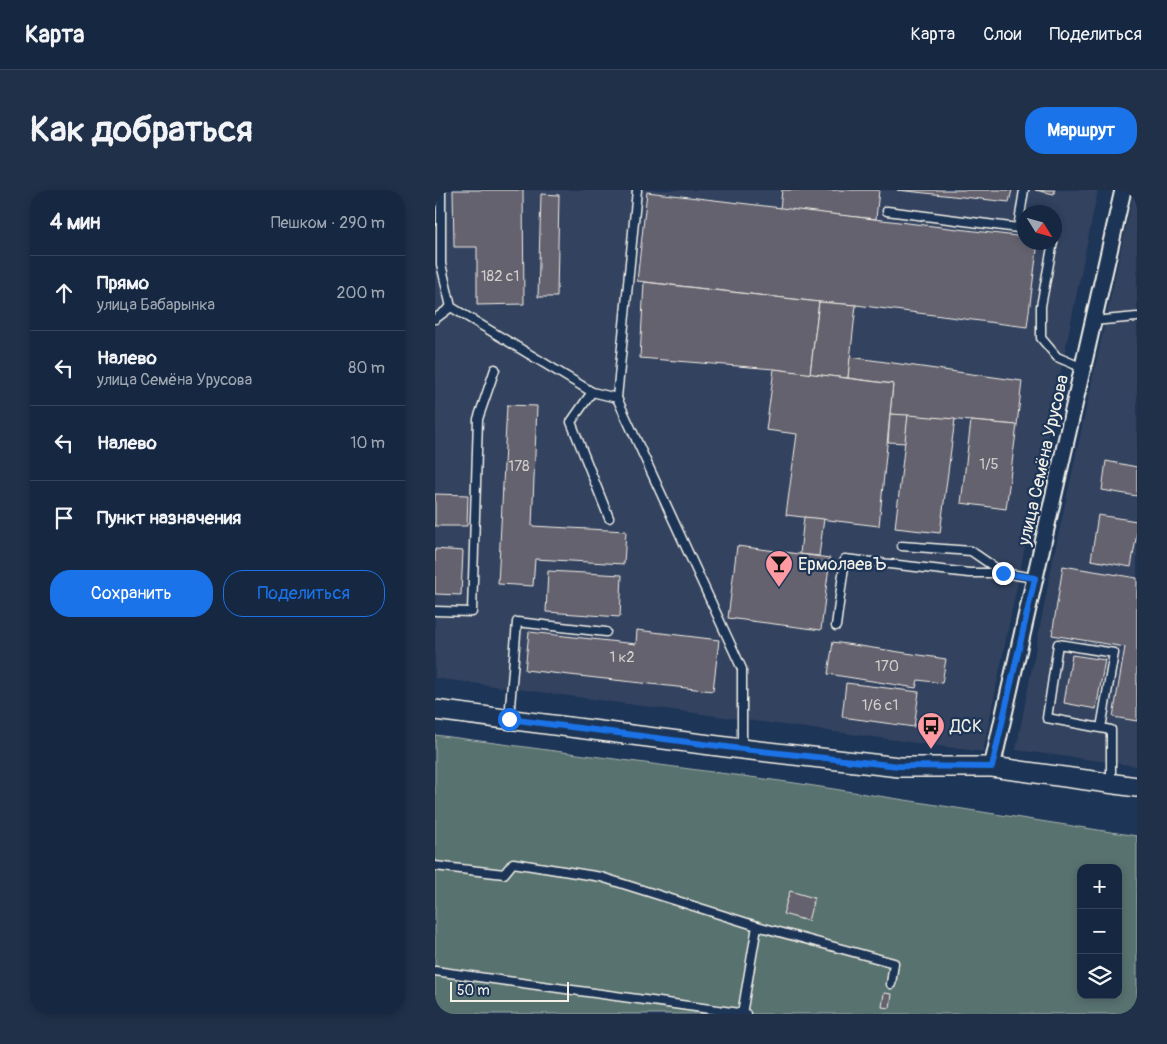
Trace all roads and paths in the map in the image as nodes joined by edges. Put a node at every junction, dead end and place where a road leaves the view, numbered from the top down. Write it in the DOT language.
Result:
graph roads {
  1 [pos="441,190"];
  2 [pos="637,190"];
  3 [pos="1024,190"];
  4 [pos="1123,190"];
  5 [pos="1023,205"];
  6 [pos="887,211"];
  7 [pos="1017,227"];
  8 [pos="1052,250"];
  9 [pos="451,307"];
  10 [pos="1137,317"];
  11 [pos="435,319"];
  12 [pos="1093,321"];
  13 [pos="1083,368"];
  14 [pos="495,369"];
  15 [pos="592,392"];
  16 [pos="617,398"];
  17 [pos="609,518"];
  18 [pos="902,546"];
  19 [pos="1003,573"];
  20 [pos="1035,578"];
  21 [pos="435,611"];
  22 [pos="836,626"];
  23 [pos="606,632"];
  24 [pos="435,710"];
  25 [pos="509,719"];
  26 [pos="1101,728"];
  27 [pos="742,749"];
  28 [pos="992,767"];
  29 [pos="1111,784"];
  30 [pos="1137,787"];
  31 [pos="435,866"];
  32 [pos="757,926"];
  33 [pos="435,971"];
  34 [pos="891,984"];
  35 [pos="743,1014"];
  1 -- 9 [label="lane"];
  2 -- 16 [label="lane"];
  3 -- 5 [label="lane"];
  4 -- 12 [label="street, улица Семёна Урусова"];
  6 -- 7 [label="lane"];
  8 -- 13 [label="lane"];
  9 -- 11 [label="lane"];
  9 -- 15 [label="lane"];
  10 -- 12 [label="lane"];
  12 -- 13 [label="street, улица Семёна Урусова"];
  13 -- 20 [label="street, улица Семёна Урусова"];
  14 -- 21 [label="lane"];
  15 -- 16 [label="lane"];
  15 -- 17 [label="lane"];
  16 -- 27 [label="lane"];
  18 -- 19 [label="lane"];
  19 -- 20 [label="lane"];
  19 -- 22 [label="lane"];
  20 -- 28 [label="street, улица Семёна Урусова"];
  23 -- 25 [label="lane"];
  24 -- 25 [label="street"];
  25 -- 27 [label="street"];
  26 -- 26 [label="lane"];
  26 -- 29 [label="lane"];
  27 -- 28 [label="street"];
  28 -- 29 [label="street"];
  29 -- 30 [label="street"];
  31 -- 32 [label="lane"];
  32 -- 34 [label="lane"];
  32 -- 35 [label="lane"];
  33 -- 35 [label="lane"];
}
